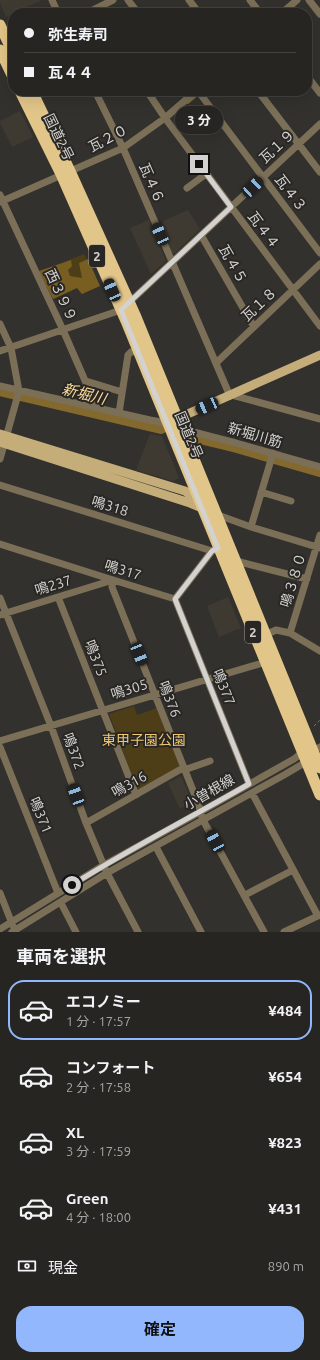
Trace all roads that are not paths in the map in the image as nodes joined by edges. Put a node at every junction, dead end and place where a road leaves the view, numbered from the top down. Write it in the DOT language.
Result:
graph roads {
  1 [pos="113,0"];
  2 [pos="128,0"];
  3 [pos="189,0"];
  4 [pos="250,0"];
  5 [pos="296,0"];
  6 [pos="309,0"];
  7 [pos="101,8"];
  8 [pos="134,8"];
  9 [pos="195,8"];
  10 [pos="256,8"];
  11 [pos="287,8"];
  12 [pos="320,14"];
  13 [pos="0,26"];
  14 [pos="8,41"];
  15 [pos="0,50"];
  16 [pos="8,67"];
  17 [pos="312,83"];
  18 [pos="320,93"];
  19 [pos="23,96"];
  20 [pos="34,96"];
  21 [pos="97,96"];
  22 [pos="150,96"];
  23 [pos="191,96"];
  24 [pos="201,96"];
  25 [pos="262,96"];
  26 [pos="165,118"];
  27 [pos="320,124"];
  28 [pos="299,144"];
  29 [pos="123,148"];
  30 [pos="320,172"];
  31 [pos="65,173"];
  32 [pos="206,174"];
  33 [pos="264,177"];
  34 [pos="187,188"];
  35 [pos="1,199"];
  36 [pos="231,207"];
  37 [pos="201,235"];
  38 [pos="320,253"];
  39 [pos="173,262"];
  40 [pos="320,264"];
  41 [pos="293,290"];
  42 [pos="130,302"];
  43 [pos="121,310"];
  44 [pos="0,324"];
  45 [pos="320,326"];
  46 [pos="254,327"];
  47 [pos="64,330"];
  48 [pos="11,348"];
  49 [pos="0,351"];
  50 [pos="138,351"];
  51 [pos="320,355"];
  52 [pos="216,363"];
  53 [pos="86,382"];
  54 [pos="0,386"];
  55 [pos="19,392"];
  56 [pos="122,392"];
  57 [pos="231,396"];
  58 [pos="98,408"];
  59 [pos="119,413"];
  60 [pos="320,419"];
  61 [pos="176,424"];
  62 [pos="3,439"];
  63 [pos="273,456"];
  64 [pos="0,459"];
  65 [pos="320,467"];
  66 [pos="0,485"];
  67 [pos="262,492"];
  68 [pos="291,501"];
  69 [pos="202,506"];
  70 [pos="218,515"];
  71 [pos="251,528"];
  72 [pos="320,535"];
  73 [pos="0,544"];
  74 [pos="318,548"];
  75 [pos="216,550"];
  76 [pos="236,561"];
  77 [pos="306,579"];
  78 [pos="113,580"];
  79 [pos="58,597"];
  80 [pos="0,598"];
  81 [pos="175,599"];
  82 [pos="3,614"];
  83 [pos="290,632"];
  84 [pos="265,635"];
  85 [pos="320,650"];
  86 [pos="266,662"];
  87 [pos="207,679"];
  88 [pos="155,694"];
  89 [pos="102,710"];
  90 [pos="51,726"];
  91 [pos="0,741"];
  92 [pos="0,747"];
  93 [pos="311,753"];
  94 [pos="210,761"];
  95 [pos="320,768"];
  96 [pos="184,769"];
  97 [pos="249,784"];
  98 [pos="252,793"];
  99 [pos="136,795"];
  100 [pos="320,796"];
  101 [pos="200,812"];
  102 [pos="203,820"];
  103 [pos="86,822"];
  104 [pos="156,847"];
  105 [pos="104,865"];
  106 [pos="293,870"];
  107 [pos="107,874"];
  108 [pos="0,893"];
  109 [pos="58,893"];
  110 [pos="245,895"];
  111 [pos="61,903"];
  112 [pos="319,916"];
  113 [pos="11,922"];
  114 [pos="0,929"];
  115 [pos="14,931"];
  116 [pos="76,932"];
  117 [pos="138,932"];
  118 [pos="201,932"];
  119 [pos="264,932"];
  120 [pos="284,932"];
  1 -- 7 [label="street"];
  2 -- 8 [label="street"];
  3 -- 9 [label="street"];
  4 -- 10 [label="street"];
  5 -- 11 [label="street"];
  6 -- 12 [label="street"];
  13 -- 14 [label="highway"];
  15 -- 16 [label="highway"];
  17 -- 18 [label="street"];
  19 -- 31 [label="highway, 国道2号 / 2"];
  20 -- 31 [label="highway, 国道2号 / 2"];
  21 -- 29 [label="street, 瓦４６"];
  22 -- 26 [label="street, 瓦４４"];
  23 -- 26 [label="street, 瓦２０"];
  24 -- 33 [label="street, 瓦４３"];
  25 -- 28 [label="street"];
  26 -- 29 [label="street, 瓦２０"];
  26 -- 32 [label="street, 瓦４４"];
  27 -- 28 [label="street, 瓦１９"];
  28 -- 30 [label="street"];
  28 -- 33 [label="street, 瓦１９"];
  29 -- 31 [label="street, 瓦２０"];
  29 -- 39 [label="street, 瓦４６"];
  31 -- 35 [label="street, 瓦２０"];
  31 -- 42 [label="highway, 国道2号 / 2"];
  31 -- 43 [label="highway, 国道2号 / 2"];
  32 -- 34 [label="street"];
  32 -- 36 [label="street, 瓦４４"];
  33 -- 36 [label="street, 瓦１９"];
  33 -- 38 [label="street, 瓦４３"];
  35 -- 47 [label="street, 西３９９"];
  36 -- 37 [label="street, 瓦１９"];
  36 -- 41 [label="street, 瓦４４"];
  37 -- 39 [label="street, 瓦１９"];
  37 -- 46 [label="street, 瓦４５"];
  39 -- 42 [label="street, 瓦１９"];
  39 -- 52 [label="street, 瓦４６"];
  40 -- 41 [label="street, 瓦１８"];
  41 -- 45 [label="street, 瓦４４"];
  41 -- 46 [label="street, 瓦１８"];
  42 -- 43 [label="street, 瓦１９"];
  42 -- 61 [label="highway, 国道2号 / 2"];
  43 -- 47 [label="street"];
  43 -- 50 [label="highway, 国道2号 / 2"];
  44 -- 48 [label="street"];
  46 -- 52 [label="street, 瓦１８"];
  47 -- 48 [label="street"];
  47 -- 53 [label="street, 西３９９"];
  48 -- 49 [label="street"];
  48 -- 55 [label="street"];
  50 -- 56 [label="street"];
  50 -- 61 [label="highway, 国道2号 / 2"];
  51 -- 57 [label="main road"];
  52 -- 57 [label="street, 瓦４６"];
  53 -- 56 [label="street"];
  53 -- 58 [label="street, 西３９９"];
  54 -- 55 [label="street, 新堀川筋"];
  55 -- 58 [label="street, 新堀川筋"];
  55 -- 62 [label="street"];
  56 -- 59 [label="street"];
  57 -- 60 [label="street"];
  57 -- 61 [label="main road"];
  58 -- 59 [label="street, 新堀川筋"];
  59 -- 61 [label="street, 新堀川筋"];
  61 -- 63 [label="street, 新堀川筋"];
  61 -- 69 [label="highway, 国道2号 / 2"];
  61 -- 70 [label="highway, 国道2号 / 2"];
  62 -- 64 [label="street"];
  62 -- 69 [label="main road"];
  63 -- 65 [label="street, 新堀川筋"];
  63 -- 67 [label="street"];
  66 -- 75 [label="street, 鳴318"];
  67 -- 68 [label="street"];
  67 -- 71 [label="street"];
  69 -- 70 [label="main road"];
  69 -- 75 [label="highway, 国道2号 / 2"];
  70 -- 71 [label="street"];
  70 -- 76 [label="highway, 国道2号 / 2"];
  71 -- 74 [label="street"];
  72 -- 74 [label="street, 鳴３８０"];
  73 -- 78 [label="street, 鳴317"];
  74 -- 77 [label="street, 鳴３８０"];
  75 -- 81 [label="street"];
  75 -- 86 [label="highway, 国道2号 / 2"];
  76 -- 77 [label="street"];
  76 -- 84 [label="highway, 国道2号 / 2"];
  77 -- 83 [label="street, 鳴３８０"];
  78 -- 79 [label="street, 鳴237"];
  78 -- 81 [label="street, 鳴317"];
  78 -- 88 [label="street, 鳴376"];
  79 -- 82 [label="street, 鳴237"];
  79 -- 89 [label="street, 鳴375"];
  80 -- 82 [label="street, 鳴372"];
  81 -- 87 [label="street, 鳴377"];
  82 -- 90 [label="street, 鳴372"];
  83 -- 84 [label="street"];
  83 -- 85 [label="street"];
  84 -- 93 [label="highway, 国道2号 / 2"];
  86 -- 87 [label="street, 鳴305"];
  86 -- 93 [label="highway, 国道2号 / 2"];
  87 -- 88 [label="street, 鳴305"];
  87 -- 97 [label="street, 鳴377"];
  88 -- 89 [label="street, 鳴305"];
  88 -- 96 [label="street, 鳴376"];
  89 -- 90 [label="street, 鳴305"];
  89 -- 99 [label="street, 鳴375"];
  90 -- 91 [label="street, 鳴305"];
  90 -- 103 [label="street, 鳴372"];
  92 -- 109 [label="street, 鳴371"];
  93 -- 95 [label="highway, 国道2号 / 2"];
  93 -- 97 [label="street, 小曽根線"];
  93 -- 98 [label="street, 小曽根線"];
  93 -- 100 [label="highway, 国道2号 / 2"];
  94 -- 96 [label="street, 鳴316"];
  96 -- 99 [label="street, 鳴316"];
  96 -- 101 [label="street, 鳴376"];
  97 -- 101 [label="street, 小曽根線"];
  98 -- 102 [label="street, 小曽根線"];
  98 -- 106 [label="street"];
  99 -- 103 [label="street, 鳴316"];
  101 -- 102 [label="street, 鳴376"];
  101 -- 105 [label="street, 小曽根線"];
  102 -- 104 [label="street, 小曽根線"];
  102 -- 110 [label="street, 鳴376"];
  103 -- 105 [label="street, 鳴372"];
  104 -- 107 [label="street, 小曽根線"];
  104 -- 118 [label="street"];
  105 -- 107 [label="street, 鳴372"];
  105 -- 109 [label="street, 小曽根線"];
  106 -- 110 [label="street"];
  106 -- 112 [label="street"];
  107 -- 111 [label="street, 小曽根線"];
  107 -- 117 [label="street, 鳴372"];
  108 -- 113 [label="street"];
  109 -- 113 [label="street, 小曽根線"];
  110 -- 119 [label="street, 鳴376"];
  111 -- 115 [label="street, 小曽根線"];
  111 -- 116 [label="street"];
  112 -- 120 [label="street"];
  113 -- 114 [label="street, 小曽根線"];
  113 -- 115 [label="street"];
}
